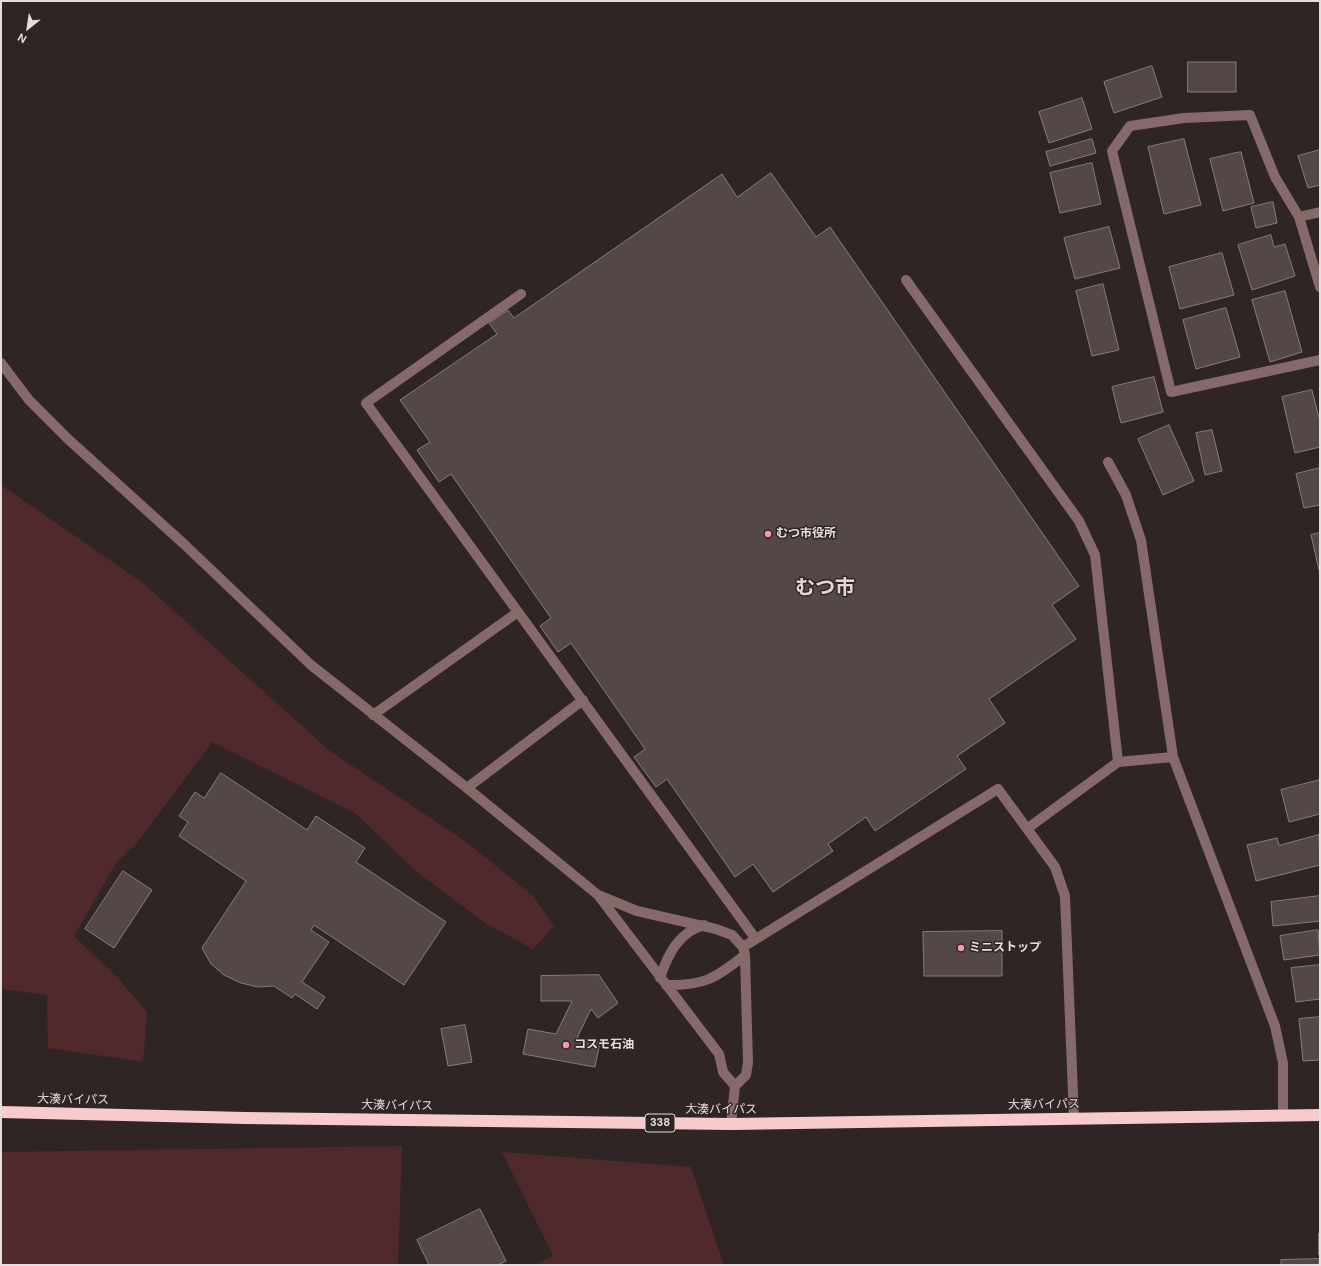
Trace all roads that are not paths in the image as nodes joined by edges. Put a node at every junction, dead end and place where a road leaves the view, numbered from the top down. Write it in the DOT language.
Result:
graph roads {
  1 [pos="1320,212"];
  2 [pos="1299,217"];
  3 [pos="906,280"];
  4 [pos="1320,287"];
  5 [pos="521,294"];
  6 [pos="1320,360"];
  7 [pos="1,363"];
  8 [pos="1108,462"];
  9 [pos="518,612"];
  10 [pos="583,700"];
  11 [pos="373,715"];
  12 [pos="1173,757"];
  13 [pos="1118,762"];
  14 [pos="467,788"];
  15 [pos="1028,828"];
  16 [pos="598,895"];
  17 [pos="704,926"];
  18 [pos="755,938"];
  19 [pos="744,951"];
  20 [pos="663,981"];
  21 [pos="735,1086"];
  22 [pos="1,1112"];
  23 [pos="1320,1115"];
  24 [pos="1283,1116"];
  25 [pos="1074,1119"];
  26 [pos="731,1124"];
  1 -- 2 [label="street"];
  2 -- 4 [label="street"];
  2 -- 6 [label="street"];
  3 -- 13 [label="street"];
  5 -- 9 [label="street"];
  7 -- 11 [label="street"];
  8 -- 12 [label="street"];
  9 -- 10 [label="street"];
  9 -- 11 [label="street"];
  10 -- 14 [label="street"];
  10 -- 18 [label="street"];
  11 -- 14 [label="street"];
  12 -- 13 [label="street"];
  12 -- 24 [label="street"];
  13 -- 15 [label="street"];
  14 -- 16 [label="street"];
  15 -- 18 [label="street"];
  15 -- 25 [label="street"];
  16 -- 17 [label="street"];
  16 -- 20 [label="street"];
  17 -- 19 [label="street"];
  17 -- 20 [label="street"];
  18 -- 19 [label="street"];
  19 -- 20 [label="street"];
  19 -- 21 [label="street"];
  20 -- 21 [label="street"];
  21 -- 26 [label="street"];
  22 -- 26 [label="highway, 大湊バイパス / 338"];
  23 -- 24 [label="highway, 大湊バイパス / 338"];
  24 -- 25 [label="highway, 大湊バイパス / 338"];
  25 -- 26 [label="highway, 大湊バイパス / 338"];
}
